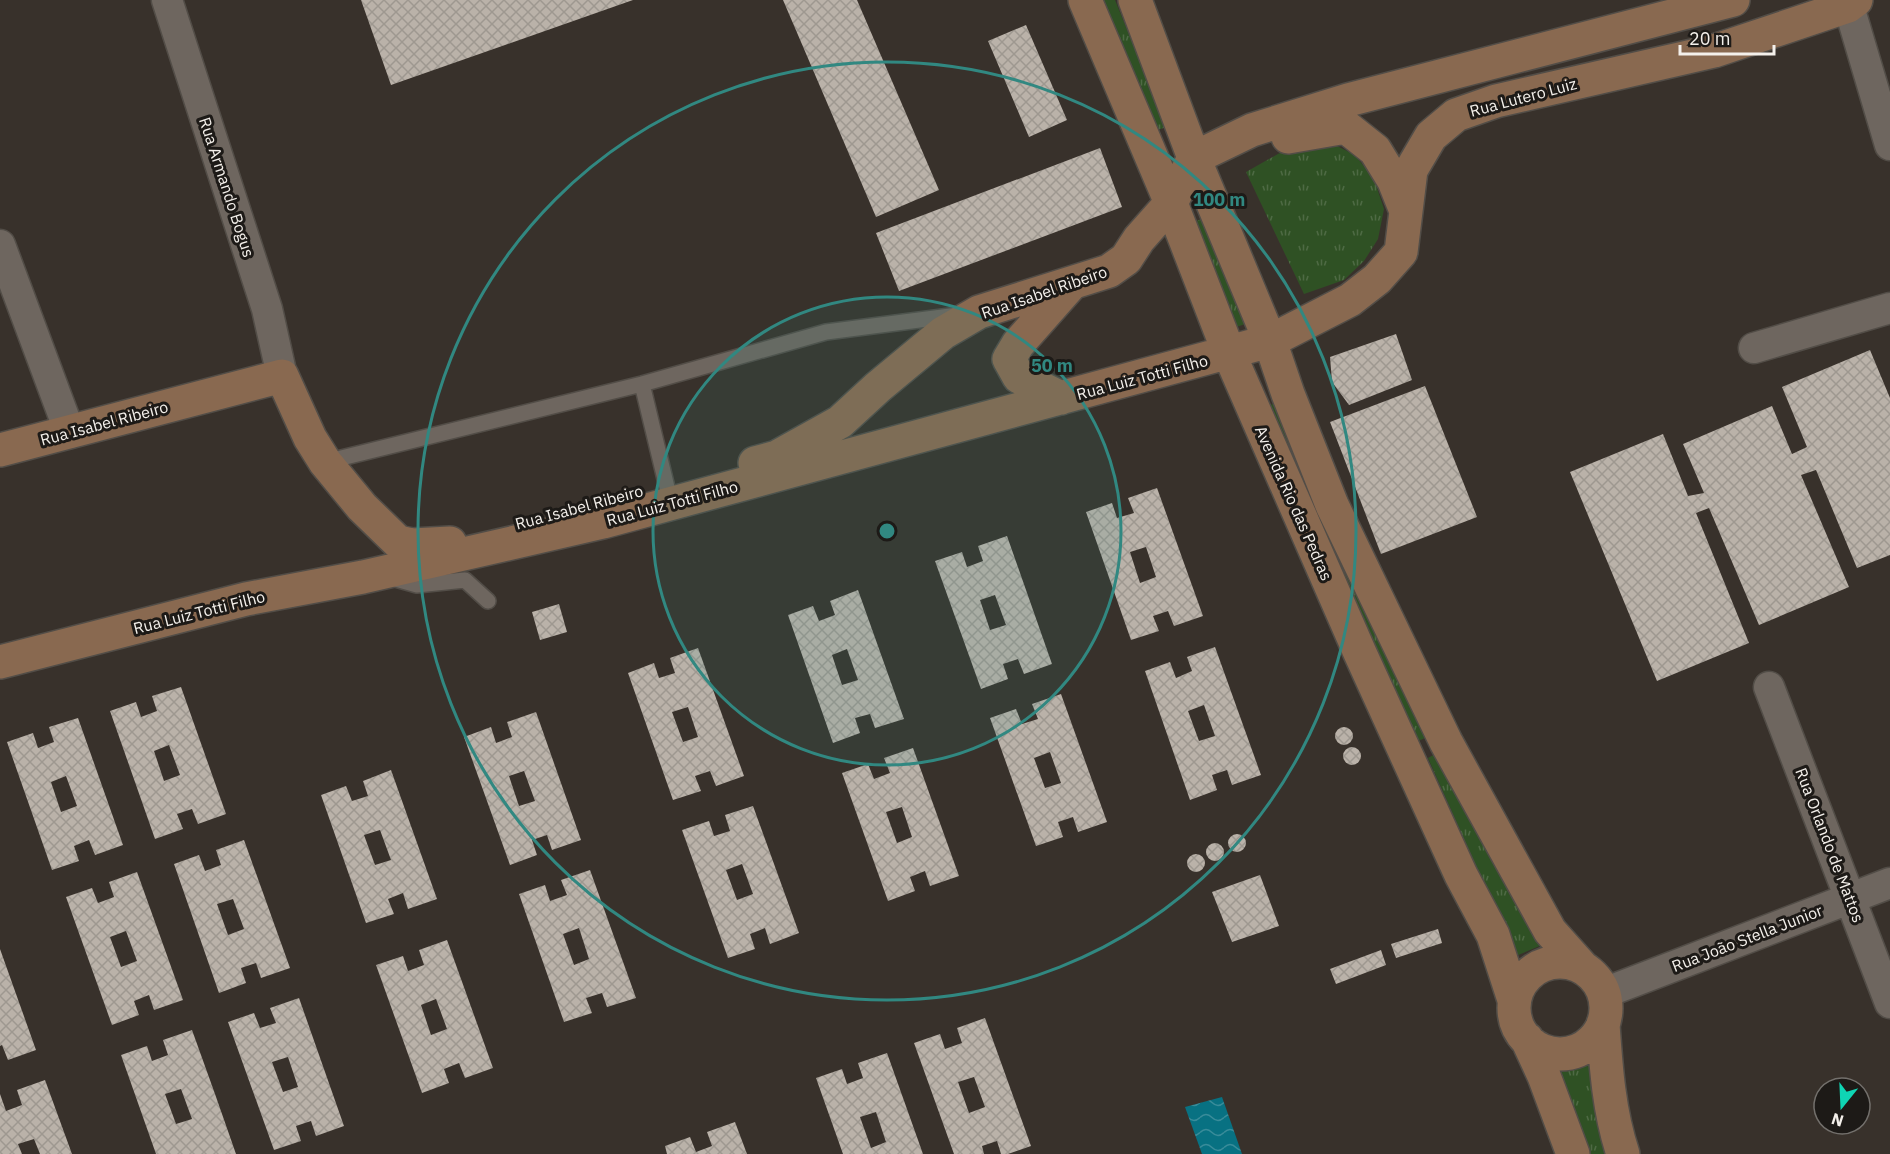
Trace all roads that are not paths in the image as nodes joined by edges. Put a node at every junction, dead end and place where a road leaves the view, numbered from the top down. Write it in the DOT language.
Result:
graph roads {
  1 [pos="167,0"];
  2 [pos="1085,0"];
  3 [pos="1135,0"];
  4 [pos="1733,0"];
  5 [pos="1850,2"];
  6 [pos="1252,130"];
  7 [pos="1890,145"];
  8 [pos="1194,158"];
  9 [pos="1171,203"];
  10 [pos="1407,212"];
  11 [pos="0,245"];
  12 [pos="1072,283"];
  13 [pos="1890,308"];
  14 [pos="979,312"];
  15 [pos="1270,341"];
  16 [pos="1754,348"];
  17 [pos="1229,353"];
  18 [pos="282,376"];
  19 [pos="642,384"];
  20 [pos="1061,398"];
  21 [pos="70,432"];
  22 [pos="0,450"];
  23 [pos="326,462"];
  24 [pos="669,494"];
  25 [pos="398,542"];
  26 [pos="370,575"];
  27 [pos="489,601"];
  28 [pos="0,662"];
  29 [pos="1769,687"];
  30 [pos="1890,883"];
  31 [pos="1851,899"];
  32 [pos="1597,995"];
  33 [pos="1514,1000"];
  34 [pos="1890,1003"];
  35 [pos="1527,1039"];
  36 [pos="1573,1154"];
  37 [pos="1623,1154"];
  1 -- 18 [label="street, Rua Armando Bogus"];
  2 -- 9 [label="street, Avenida Rio das Pedras"];
  3 -- 8 [label="street, Avenida Rio das Pedras"];
  4 -- 6 [label="street"];
  5 -- 7 [label="street"];
  5 -- 10 [label="street, Rua Lutero Luiz"];
  6 -- 8 [label="street"];
  6 -- 10 [label="street"];
  8 -- 9 [label="street"];
  8 -- 15 [label="street, Avenida Rio das Pedras"];
  9 -- 12 [label="street, Rua Isabel Ribeiro"];
  9 -- 17 [label="street, Avenida Rio das Pedras"];
  10 -- 15 [label="street, Rua Lutero Luiz"];
  11 -- 21 [label="street"];
  12 -- 14 [label="street, Rua Isabel Ribeiro"];
  12 -- 20 [label="street"];
  13 -- 16 [label="street"];
  14 -- 19 [label="lane"];
  14 -- 24 [label="street, Rua Isabel Ribeiro"];
  15 -- 17 [label="street, Rua Luiz Totti Filho"];
  15 -- 32 [label="street, Avenida Rio das Pedras"];
  17 -- 20 [label="street, Rua Luiz Totti Filho"];
  17 -- 33 [label="street, Avenida Rio das Pedras"];
  18 -- 21 [label="street, Rua Isabel Ribeiro"];
  18 -- 23 [label="street"];
  19 -- 23 [label="lane"];
  19 -- 24 [label="lane"];
  20 -- 24 [label="street, Rua Luiz Totti Filho"];
  21 -- 22 [label="street, Rua Isabel Ribeiro"];
  23 -- 25 [label="street"];
  24 -- 25 [label="street, Rua Isabel Ribeiro"];
  24 -- 26 [label="street, Rua Luiz Totti Filho"];
  25 -- 26 [label="street"];
  26 -- 27 [label="lane"];
  26 -- 28 [label="street, Rua Luiz Totti Filho"];
  29 -- 31 [label="street, Rua Orlando de Mattos"];
  30 -- 31 [label="street, Rua João Stella Junior"];
  31 -- 32 [label="street, Rua João Stella Junior"];
  31 -- 34 [label="street, Rua Orlando de Mattos"];
  32 -- 33 [label="street"];
  32 -- 35 [label="street"];
  32 -- 37 [label="street"];
  33 -- 35 [label="street"];
  35 -- 36 [label="street"];
}
